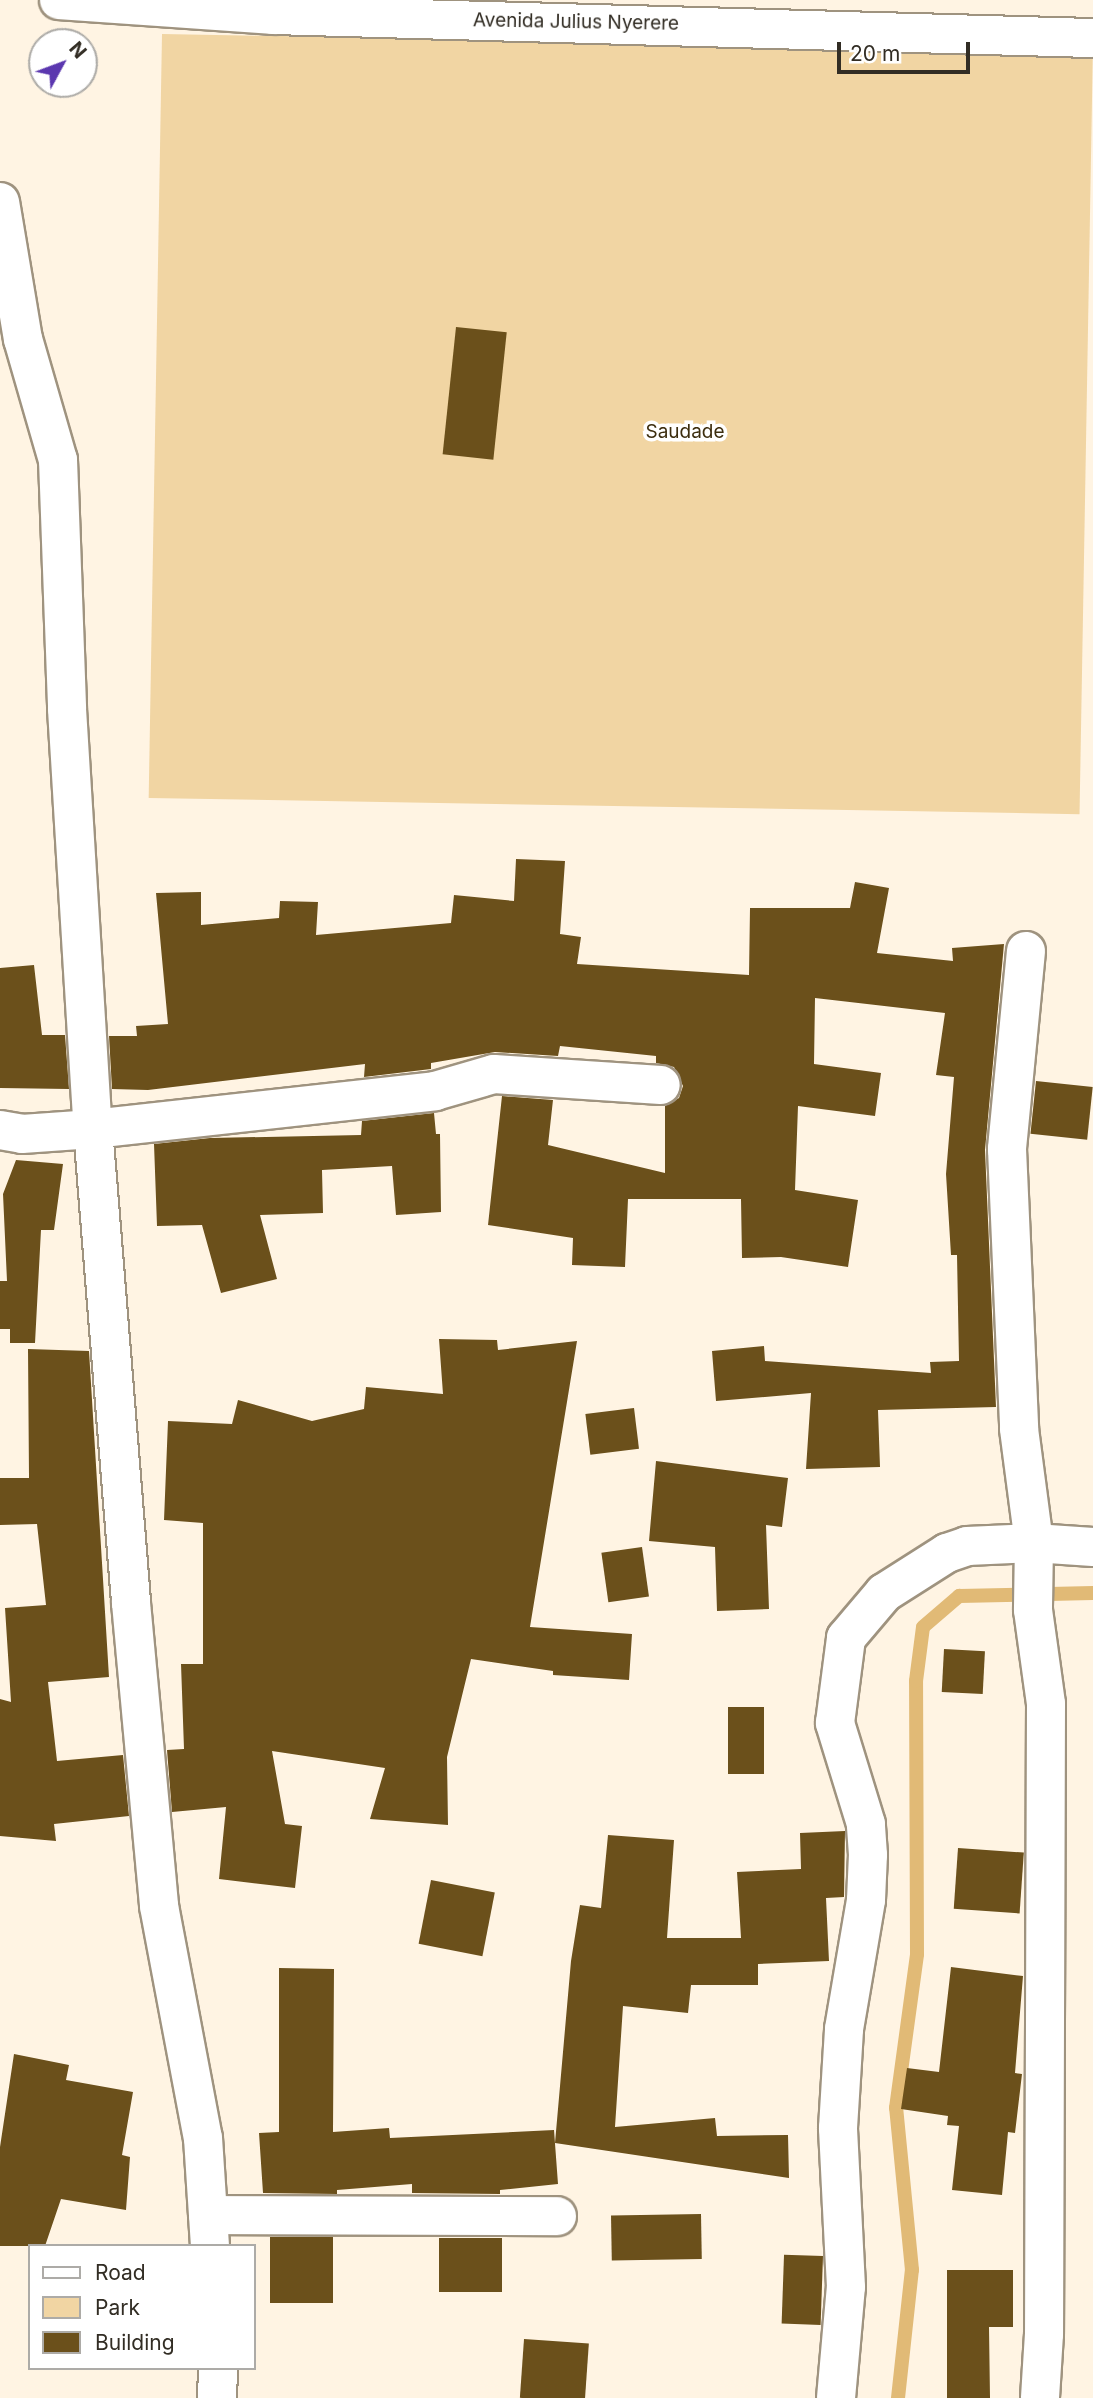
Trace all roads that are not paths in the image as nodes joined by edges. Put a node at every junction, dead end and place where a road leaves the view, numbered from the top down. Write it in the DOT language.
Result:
graph roads {
  1 [pos="60,0"];
  2 [pos="273,7"];
  3 [pos="683,12"];
  4 [pos="1093,38"];
  5 [pos="0,202"];
  6 [pos="11,343"];
  7 [pos="1026,951"];
  8 [pos="661,1085"];
  9 [pos="93,1129"];
  10 [pos="0,1130"];
  11 [pos="1034,1543"];
  12 [pos="1093,1547"];
  13 [pos="557,2216"];
  14 [pos="209,2230"];
  15 [pos="218,2370"];
  16 [pos="217,2398"];
  17 [pos="836,2398"];
  18 [pos="1040,2398"];
  1 -- 2 [label="street, Avenida Julius Nyerere"];
  2 -- 3 [label="street, Avenida Julius Nyerere"];
  3 -- 4 [label="street, Avenida Julius Nyerere"];
  5 -- 6 [label="street"];
  6 -- 9 [label="street"];
  7 -- 11 [label="street"];
  8 -- 9 [label="street"];
  9 -- 10 [label="street"];
  9 -- 14 [label="street"];
  11 -- 12 [label="street"];
  11 -- 17 [label="street"];
  11 -- 18 [label="street"];
  13 -- 14 [label="street"];
  15 -- 16 [label="street"];
}
